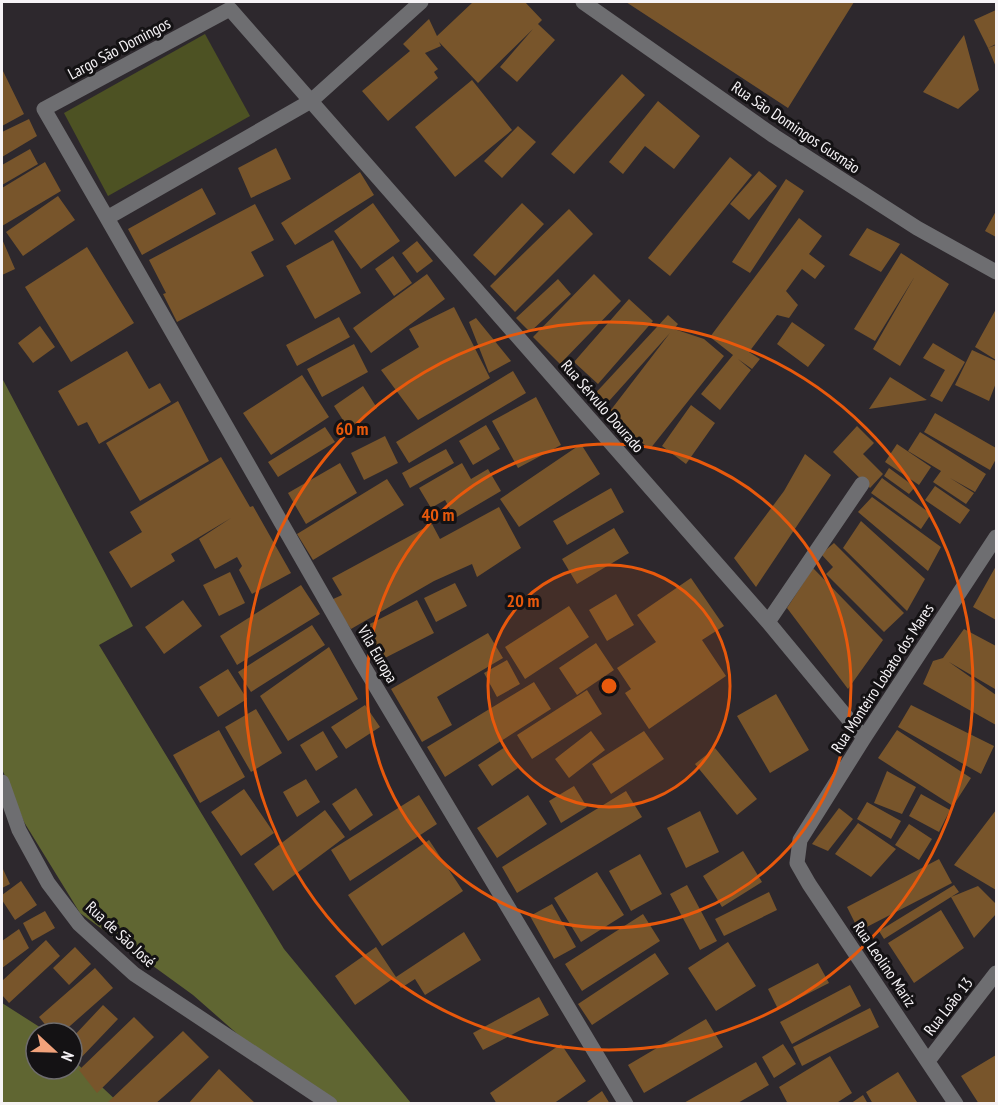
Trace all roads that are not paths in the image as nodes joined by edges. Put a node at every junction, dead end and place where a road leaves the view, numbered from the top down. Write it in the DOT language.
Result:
graph roads {
  1 [pos="421,2"];
  2 [pos="583,2"];
  3 [pos="311,101"];
  4 [pos="44,109"];
  5 [pos="107,218"];
  6 [pos="996,272"];
  7 [pos="862,484"];
  8 [pos="996,537"];
  9 [pos="768,622"];
  10 [pos="864,738"];
  11 [pos="2,782"];
  12 [pos="800,840"];
  13 [pos="996,973"];
  14 [pos="928,1061"];
  15 [pos="330,1104"];
  16 [pos="626,1104"];
  17 [pos="956,1104"];
  1 -- 3 [label="street"];
  2 -- 6 [label="street, Rua São Domingos Gusmão"];
  3 -- 4 [label="street, Largo São Domingos"];
  3 -- 5 [label="street"];
  3 -- 9 [label="street, Rua Sérvulo Dourado"];
  4 -- 5 [label="street, Vila Europa"];
  5 -- 16 [label="street, Vila Europa"];
  7 -- 9 [label="street"];
  8 -- 10 [label="street, Rua Monteiro Lobato dos Mares"];
  9 -- 10 [label="street, Rua Sérvulo Dourado"];
  10 -- 12 [label="street, Rua Monteiro Lobato dos Mares"];
  11 -- 15 [label="street, Rua de São José"];
  12 -- 14 [label="street, Rua Leolino Mariz"];
  13 -- 14 [label="street, Rua Loão 13"];
  14 -- 17 [label="street, Rua Leolino Mariz"];
}
